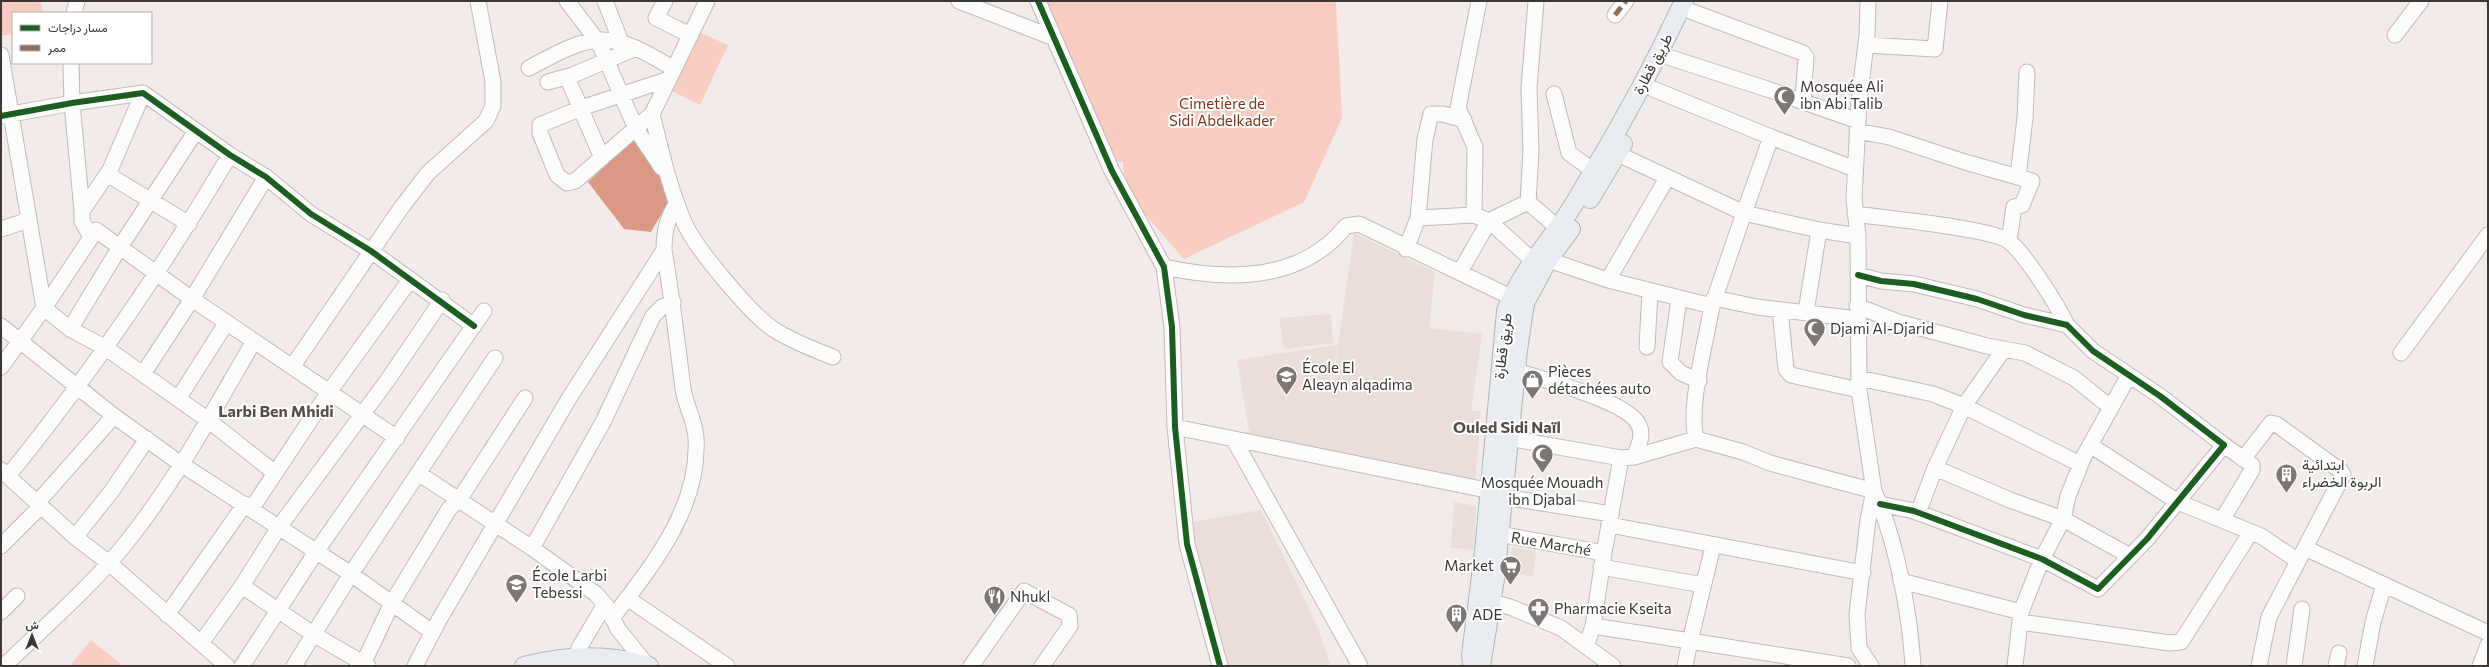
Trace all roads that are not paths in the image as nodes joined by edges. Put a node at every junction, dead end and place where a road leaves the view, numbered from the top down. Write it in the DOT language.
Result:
graph roads {
  1 [pos="77,1"];
  2 [pos="478,1"];
  3 [pos="567,1"];
  4 [pos="605,1"];
  5 [pos="666,1"];
  6 [pos="959,1"];
  7 [pos="1038,1"];
  8 [pos="1479,1"];
  9 [pos="1536,1"];
  10 [pos="1626,1"];
  11 [pos="1868,1"];
  12 [pos="1940,1"];
  13 [pos="2421,1"];
  14 [pos="704,2"];
  15 [pos="1689,4"];
  16 [pos="74,12"];
  17 [pos="1615,15"];
  18 [pos="690,34"];
  19 [pos="2395,35"];
  20 [pos="1054,38"];
  21 [pos="596,39"];
  22 [pos="621,42"];
  23 [pos="1866,45"];
  24 [pos="636,48"];
  25 [pos="1,55"];
  26 [pos="1668,58"];
  27 [pos="607,61"];
  28 [pos="71,64"];
  29 [pos="528,68"];
  30 [pos="2027,72"];
  31 [pos="672,74"];
  32 [pos="567,77"];
  33 [pos="548,82"];
  34 [pos="1652,89"];
  35 [pos="143,94"];
  36 [pos="621,94"];
  37 [pos="1554,94"];
  38 [pos="72,102"];
  39 [pos="1803,102"];
  40 [pos="581,108"];
  41 [pos="652,114"];
  42 [pos="6,115"];
  43 [pos="1464,120"];
  44 [pos="1858,126"];
  45 [pos="636,129"];
  46 [pos="196,131"];
  47 [pos="1771,137"];
  48 [pos="1618,154"];
  49 [pos="230,155"];
  50 [pos="602,158"];
  51 [pos="1855,169"];
  52 [pos="1601,171"];
  53 [pos="107,174"];
  54 [pos="668,176"];
  55 [pos="266,177"];
  56 [pos="2018,177"];
  57 [pos="1667,178"];
  58 [pos="150,200"];
  59 [pos="1528,202"];
  60 [pos="677,203"];
  61 [pos="82,211"];
  62 [pos="1744,213"];
  63 [pos="1855,214"];
  64 [pos="1474,215"];
  65 [pos="1418,218"];
  66 [pos="29,220"];
  67 [pos="1489,221"];
  68 [pos="189,224"];
  69 [pos="1,228"];
  70 [pos="1819,230"];
  71 [pos="1562,232"];
  72 [pos="2488,235"];
  73 [pos="1858,236"];
  74 [pos="90,237"];
  75 [pos="2009,241"];
  76 [pos="120,247"];
  77 [pos="1406,248"];
  78 [pos="664,250"];
  79 [pos="371,251"];
  80 [pos="1541,263"];
  81 [pos="1164,267"];
  82 [pos="1460,272"];
  83 [pos="158,274"];
  84 [pos="1858,275"];
  85 [pos="410,280"];
  86 [pos="1608,280"];
  87 [pos="1650,291"];
  88 [pos="192,299"];
  89 [pos="1679,299"];
  90 [pos="1518,300"];
  91 [pos="442,301"];
  92 [pos="673,302"];
  93 [pos="1713,302"];
  94 [pos="44,308"];
  95 [pos="1780,310"];
  96 [pos="484,311"];
  97 [pos="1806,312"];
  98 [pos="1857,313"];
  99 [pos="227,322"];
  100 [pos="2067,325"];
  101 [pos="1,326"];
  102 [pos="474,326"];
  103 [pos="70,329"];
  104 [pos="20,340"];
  105 [pos="254,341"];
  106 [pos="1647,347"];
  107 [pos="106,348"];
  108 [pos="2004,349"];
  109 [pos="2401,352"];
  110 [pos="833,357"];
  111 [pos="495,358"];
  112 [pos="1,367"];
  113 [pos="292,367"];
  114 [pos="1517,371"];
  115 [pos="143,374"];
  116 [pos="2128,377"];
  117 [pos="1700,381"];
  118 [pos="1859,384"];
  119 [pos="78,387"];
  120 [pos="328,392"];
  121 [pos="525,398"];
  122 [pos="178,399"];
  123 [pos="1964,406"];
  124 [pos="2110,407"];
  125 [pos="362,414"];
  126 [pos="114,416"];
  127 [pos="208,420"];
  128 [pos="1175,427"];
  129 [pos="397,438"];
  130 [pos="1508,438"];
  131 [pos="147,439"];
  132 [pos="1696,439"];
  133 [pos="1234,440"];
  134 [pos="2090,445"];
  135 [pos="2224,445"];
  136 [pos="1628,458"];
  137 [pos="2243,459"];
  138 [pos="181,464"];
  139 [pos="2080,464"];
  140 [pos="1935,468"];
  141 [pos="4,473"];
  142 [pos="275,473"];
  143 [pos="418,473"];
  144 [pos="1499,493"];
  145 [pos="1877,498"];
  146 [pos="459,500"];
  147 [pos="2178,502"];
  148 [pos="39,504"];
  149 [pos="249,506"];
  150 [pos="1918,513"];
  151 [pos="2063,519"];
  152 [pos="1610,520"];
  153 [pos="2222,520"];
  154 [pos="496,526"];
  155 [pos="279,527"];
  156 [pos="2251,532"];
  157 [pos="1500,534"];
  158 [pos="75,537"];
  159 [pos="1,546"];
  160 [pos="1713,546"];
  161 [pos="532,548"];
  162 [pos="316,552"];
  163 [pos="2302,554"];
  164 [pos="2130,556"];
  165 [pos="2042,559"];
  166 [pos="1602,560"];
  167 [pos="109,563"];
  168 [pos="1863,573"];
  169 [pos="351,574"];
  170 [pos="1902,581"];
  171 [pos="1703,585"];
  172 [pos="242,586"];
  173 [pos="2384,586"];
  174 [pos="17,596"];
  175 [pos="628,598"];
  176 [pos="1491,602"];
  177 [pos="392,604"];
  178 [pos="605,604"];
  179 [pos="2302,609"];
  180 [pos="278,611"];
  181 [pos="1,612"];
  182 [pos="167,615"];
  183 [pos="2020,617"];
  184 [pos="612,618"];
  185 [pos="1593,626"];
  186 [pos="432,632"];
  187 [pos="313,634"];
  188 [pos="2488,634"];
  189 [pos="1690,641"];
  190 [pos="200,643"];
  191 [pos="2488,645"];
  192 [pos="1592,656"];
  193 [pos="576,661"];
  194 [pos="364,665"];
  195 [pos="1218,665"];
  196 [pos="4,666"];
  197 [pos="227,666"];
  198 [pos="242,666"];
  199 [pos="294,666"];
  200 [pos="415,666"];
  201 [pos="524,666"];
  202 [pos="648,666"];
  203 [pos="727,666"];
  204 [pos="971,666"];
  205 [pos="1042,666"];
  206 [pos="1360,666"];
  207 [pos="1472,666"];
  208 [pos="1482,666"];
  209 [pos="1613,666"];
  210 [pos="1685,666"];
  211 [pos="1848,666"];
  212 [pos="1871,666"];
  213 [pos="1913,666"];
  214 [pos="2015,666"];
  215 [pos="2258,666"];
  216 [pos="2294,666"];
  217 [pos="2365,666"];
  218 [pos="2480,666"];
  1 -- 16 [label="street"];
  2 -- 79 [label="street"];
  3 -- 21 [label="street"];
  4 -- 22 [label="street"];
  5 -- 18 [label="street"];
  6 -- 20 [label="street"];
  7 -- 20 [label="street"];
  8 -- 43 [label="street"];
  9 -- 59 [label="street"];
  10 -- 17 [label="street"];
  11 -- 23 [label="street"];
  12 -- 23 [label="street"];
  13 -- 19 [label="street"];
  14 -- 18 [label="street"];
  15 -- 26 [label="main road, طريق قطارة"];
  15 -- 39 [label="street"];
  15 -- 52 [label="main road, طريق قطارة"];
  18 -- 31 [label="street"];
  20 -- 81 [label="street"];
  21 -- 22 [label="street"];
  21 -- 27 [label="street"];
  21 -- 29 [label="street"];
  22 -- 24 [label="street"];
  23 -- 44 [label="street"];
  24 -- 27 [label="street"];
  24 -- 31 [label="street"];
  25 -- 42 [label="street"];
  26 -- 34 [label="main road, طريق قطارة"];
  26 -- 39 [label="street"];
  27 -- 32 [label="street"];
  27 -- 36 [label="street"];
  28 -- 38 [label="street"];
  30 -- 56 [label="street"];
  31 -- 36 [label="street"];
  31 -- 41 [label="street"];
  32 -- 33 [label="street"];
  32 -- 40 [label="street"];
  34 -- 47 [label="street"];
  34 -- 48 [label="main road, طريق قطارة"];
  35 -- 38 [label="street"];
  35 -- 46 [label="street"];
  35 -- 53 [label="street"];
  36 -- 40 [label="street"];
  36 -- 45 [label="street"];
  37 -- 52 [label="street"];
  38 -- 42 [label="street"];
  38 -- 61 [label="street"];
  39 -- 44 [label="street"];
  40 -- 50 [label="street"];
  40 -- 50 [label="street"];
  41 -- 45 [label="street"];
  41 -- 54 [label="street"];
  42 -- 66 [label="street"];
  43 -- 64 [label="street"];
  43 -- 65 [label="street"];
  44 -- 51 [label="street"];
  44 -- 56 [label="street"];
  45 -- 50 [label="street"];
  45 -- 54 [label="street"];
  46 -- 49 [label="street"];
  46 -- 58 [label="street"];
  47 -- 51 [label="street"];
  47 -- 62 [label="street"];
  48 -- 52 [label="main road, طريق قطارة"];
  48 -- 57 [label="street"];
  49 -- 55 [label="street"];
  49 -- 68 [label="street"];
  51 -- 63 [label="street"];
  52 -- 71 [label="main road, طريق قطارة"];
  53 -- 58 [label="street"];
  53 -- 61 [label="street"];
  54 -- 60 [label="street"];
  55 -- 79 [label="street"];
  55 -- 88 [label="street"];
  56 -- 75 [label="street"];
  57 -- 62 [label="street"];
  57 -- 86 [label="street"];
  58 -- 68 [label="street"];
  58 -- 76 [label="street"];
  59 -- 67 [label="street"];
  59 -- 71 [label="street"];
  60 -- 78 [label="street"];
  60 -- 110 [label="street"];
  61 -- 74 [label="street"];
  62 -- 70 [label="street"];
  62 -- 93 [label="street"];
  63 -- 73 [label="street"];
  63 -- 75 [label="street"];
  64 -- 65 [label="street"];
  64 -- 67 [label="street"];
  65 -- 77 [label="street"];
  66 -- 69 [label="street"];
  66 -- 94 [label="street"];
  67 -- 80 [label="street"];
  67 -- 82 [label="street"];
  68 -- 83 [label="street"];
  70 -- 73 [label="street"];
  70 -- 97 [label="street"];
  71 -- 80 [label="main road, طريق قطارة"];
  72 -- 109 [label="street"];
  73 -- 84 [label="street"];
  74 -- 76 [label="street"];
  74 -- 94 [label="street"];
  75 -- 100 [label="street"];
  76 -- 83 [label="street"];
  76 -- 103 [label="street"];
  77 -- 81 [label="street"];
  77 -- 82 [label="street"];
  78 -- 92 [label="street"];
  78 -- 154 [label="street"];
  79 -- 85 [label="street"];
  79 -- 113 [label="street"];
  80 -- 86 [label="street"];
  80 -- 90 [label="main road, طريق قطارة"];
  81 -- 128 [label="street"];
  82 -- 90 [label="street"];
  83 -- 88 [label="street"];
  83 -- 107 [label="street"];
  84 -- 98 [label="street"];
  84 -- 100 [label="street"];
  85 -- 91 [label="street"];
  85 -- 120 [label="street"];
  86 -- 87 [label="street"];
  87 -- 89 [label="street"];
  87 -- 106 [label="street"];
  88 -- 99 [label="street"];
  88 -- 115 [label="street"];
  89 -- 93 [label="street"];
  89 -- 117 [label="street"];
  90 -- 114 [label="main road, طريق قطارة"];
  90 -- 144 [label="main road, طريق قطارة"];
  91 -- 102 [label="street"];
  91 -- 125 [label="street"];
  92 -- 161 [label="street"];
  92 -- 175 [label="street"];
  93 -- 95 [label="street"];
  93 -- 117 [label="street"];
  94 -- 103 [label="street"];
  94 -- 104 [label="street"];
  95 -- 97 [label="street"];
  95 -- 118 [label="street"];
  96 -- 102 [label="street"];
  97 -- 98 [label="street"];
  98 -- 108 [label="street"];
  98 -- 118 [label="street"];
  99 -- 105 [label="street"];
  99 -- 122 [label="street"];
  100 -- 116 [label="street"];
  101 -- 104 [label="street"];
  102 -- 129 [label="street"];
  103 -- 107 [label="street"];
  104 -- 112 [label="street"];
  104 -- 119 [label="street"];
  105 -- 113 [label="street"];
  105 -- 127 [label="street"];
  107 -- 115 [label="street"];
  107 -- 119 [label="street"];
  108 -- 123 [label="street"];
  108 -- 124 [label="street"];
  111 -- 143 [label="street"];
  113 -- 120 [label="street"];
  114 -- 130 [label="main road, طريق قطارة"];
  114 -- 136 [label="street"];
  115 -- 122 [label="street"];
  116 -- 124 [label="street"];
  116 -- 135 [label="street"];
  117 -- 132 [label="street"];
  118 -- 123 [label="street"];
  118 -- 145 [label="street"];
  119 -- 126 [label="street"];
  119 -- 141 [label="street"];
  120 -- 125 [label="street"];
  120 -- 142 [label="street"];
  121 -- 146 [label="street"];
  122 -- 127 [label="street"];
  123 -- 139 [label="street"];
  123 -- 140 [label="street"];
  124 -- 134 [label="street"];
  125 -- 129 [label="street"];
  125 -- 155 [label="street"];
  126 -- 131 [label="street"];
  126 -- 148 [label="street"];
  127 -- 138 [label="street"];
  127 -- 142 [label="street"];
  128 -- 133 [label="street"];
  128 -- 195 [label="street"];
  129 -- 162 [label="street"];
  130 -- 136 [label="street"];
  130 -- 144 [label="main road, طريق قطارة"];
  131 -- 138 [label="street"];
  131 -- 158 [label="street"];
  132 -- 136 [label="street"];
  132 -- 145 [label="street"];
  133 -- 144 [label="street"];
  133 -- 206 [label="street"];
  134 -- 139 [label="street"];
  134 -- 147 [label="street"];
  135 -- 137 [label="street"];
  135 -- 147 [label="street"];
  136 -- 152 [label="street"];
  137 -- 153 [label="street"];
  137 -- 163 [label="street"];
  138 -- 149 [label="street"];
  138 -- 167 [label="street"];
  139 -- 151 [label="street"];
  140 -- 150 [label="street"];
  140 -- 151 [label="street"];
  141 -- 148 [label="street"];
  142 -- 149 [label="street"];
  143 -- 146 [label="street"];
  143 -- 169 [label="street"];
  144 -- 152 [label="street"];
  144 -- 157 [label="main road, طريق قطارة"];
  144 -- 207 [label="main road, طريق قطارة"];
  145 -- 150 [label="street"];
  145 -- 168 [label="street"];
  145 -- 170 [label="street"];
  146 -- 154 [label="street"];
  146 -- 177 [label="street"];
  147 -- 153 [label="street"];
  147 -- 164 [label="street"];
  148 -- 158 [label="street"];
  148 -- 159 [label="street"];
  149 -- 155 [label="street"];
  149 -- 182 [label="street"];
  150 -- 165 [label="street"];
  151 -- 164 [label="street"];
  151 -- 165 [label="street"];
  152 -- 160 [label="street"];
  152 -- 166 [label="street"];
  153 -- 156 [label="street"];
  154 -- 161 [label="street"];
  154 -- 186 [label="street"];
  155 -- 162 [label="street"];
  155 -- 172 [label="street"];
  156 -- 163 [label="street"];
  156 -- 183 [label="street"];
  157 -- 166 [label="street, Rue Marché"];
  157 -- 176 [label="main road, طريق قطارة"];
  158 -- 167 [label="street"];
  160 -- 168 [label="street"];
  160 -- 171 [label="street"];
  161 -- 178 [label="street"];
  162 -- 169 [label="street"];
  162 -- 180 [label="street"];
  163 -- 173 [label="street"];
  163 -- 215 [label="street"];
  164 -- 165 [label="street"];
  165 -- 183 [label="street"];
  166 -- 171 [label="street"];
  166 -- 185 [label="street, Rue Marché"];
  167 -- 182 [label="street"];
  167 -- 196 [label="street"];
  168 -- 212 [label="street"];
  169 -- 177 [label="street"];
  169 -- 187 [label="street"];
  170 -- 183 [label="street"];
  170 -- 213 [label="street"];
  171 -- 189 [label="street"];
  172 -- 180 [label="street"];
  172 -- 190 [label="street"];
  173 -- 188 [label="street"];
  173 -- 217 [label="street"];
  174 -- 181 [label="street"];
  175 -- 184 [label="street"];
  175 -- 203 [label="street"];
  176 -- 192 [label="street"];
  176 -- 208 [label="main road, طريق قطارة"];
  177 -- 186 [label="street"];
  177 -- 194 [label="street"];
  178 -- 184 [label="street"];
  178 -- 193 [label="street"];
  179 -- 216 [label="street"];
  180 -- 187 [label="street"];
  180 -- 198 [label="street"];
  182 -- 190 [label="street"];
  183 -- 214 [label="street"];
  184 -- 202 [label="street"];
  185 -- 189 [label="street"];
  185 -- 192 [label="street, Rue Marché"];
  186 -- 200 [label="street"];
  187 -- 194 [label="street"];
  187 -- 199 [label="street"];
  189 -- 210 [label="street"];
  189 -- 211 [label="street"];
  190 -- 197 [label="street"];
  191 -- 218 [label="street"];
  192 -- 209 [label="street"];
  193 -- 201 [label="main road"];
  193 -- 202 [label="main road"];
  204 -- 205 [label="street"];
}
